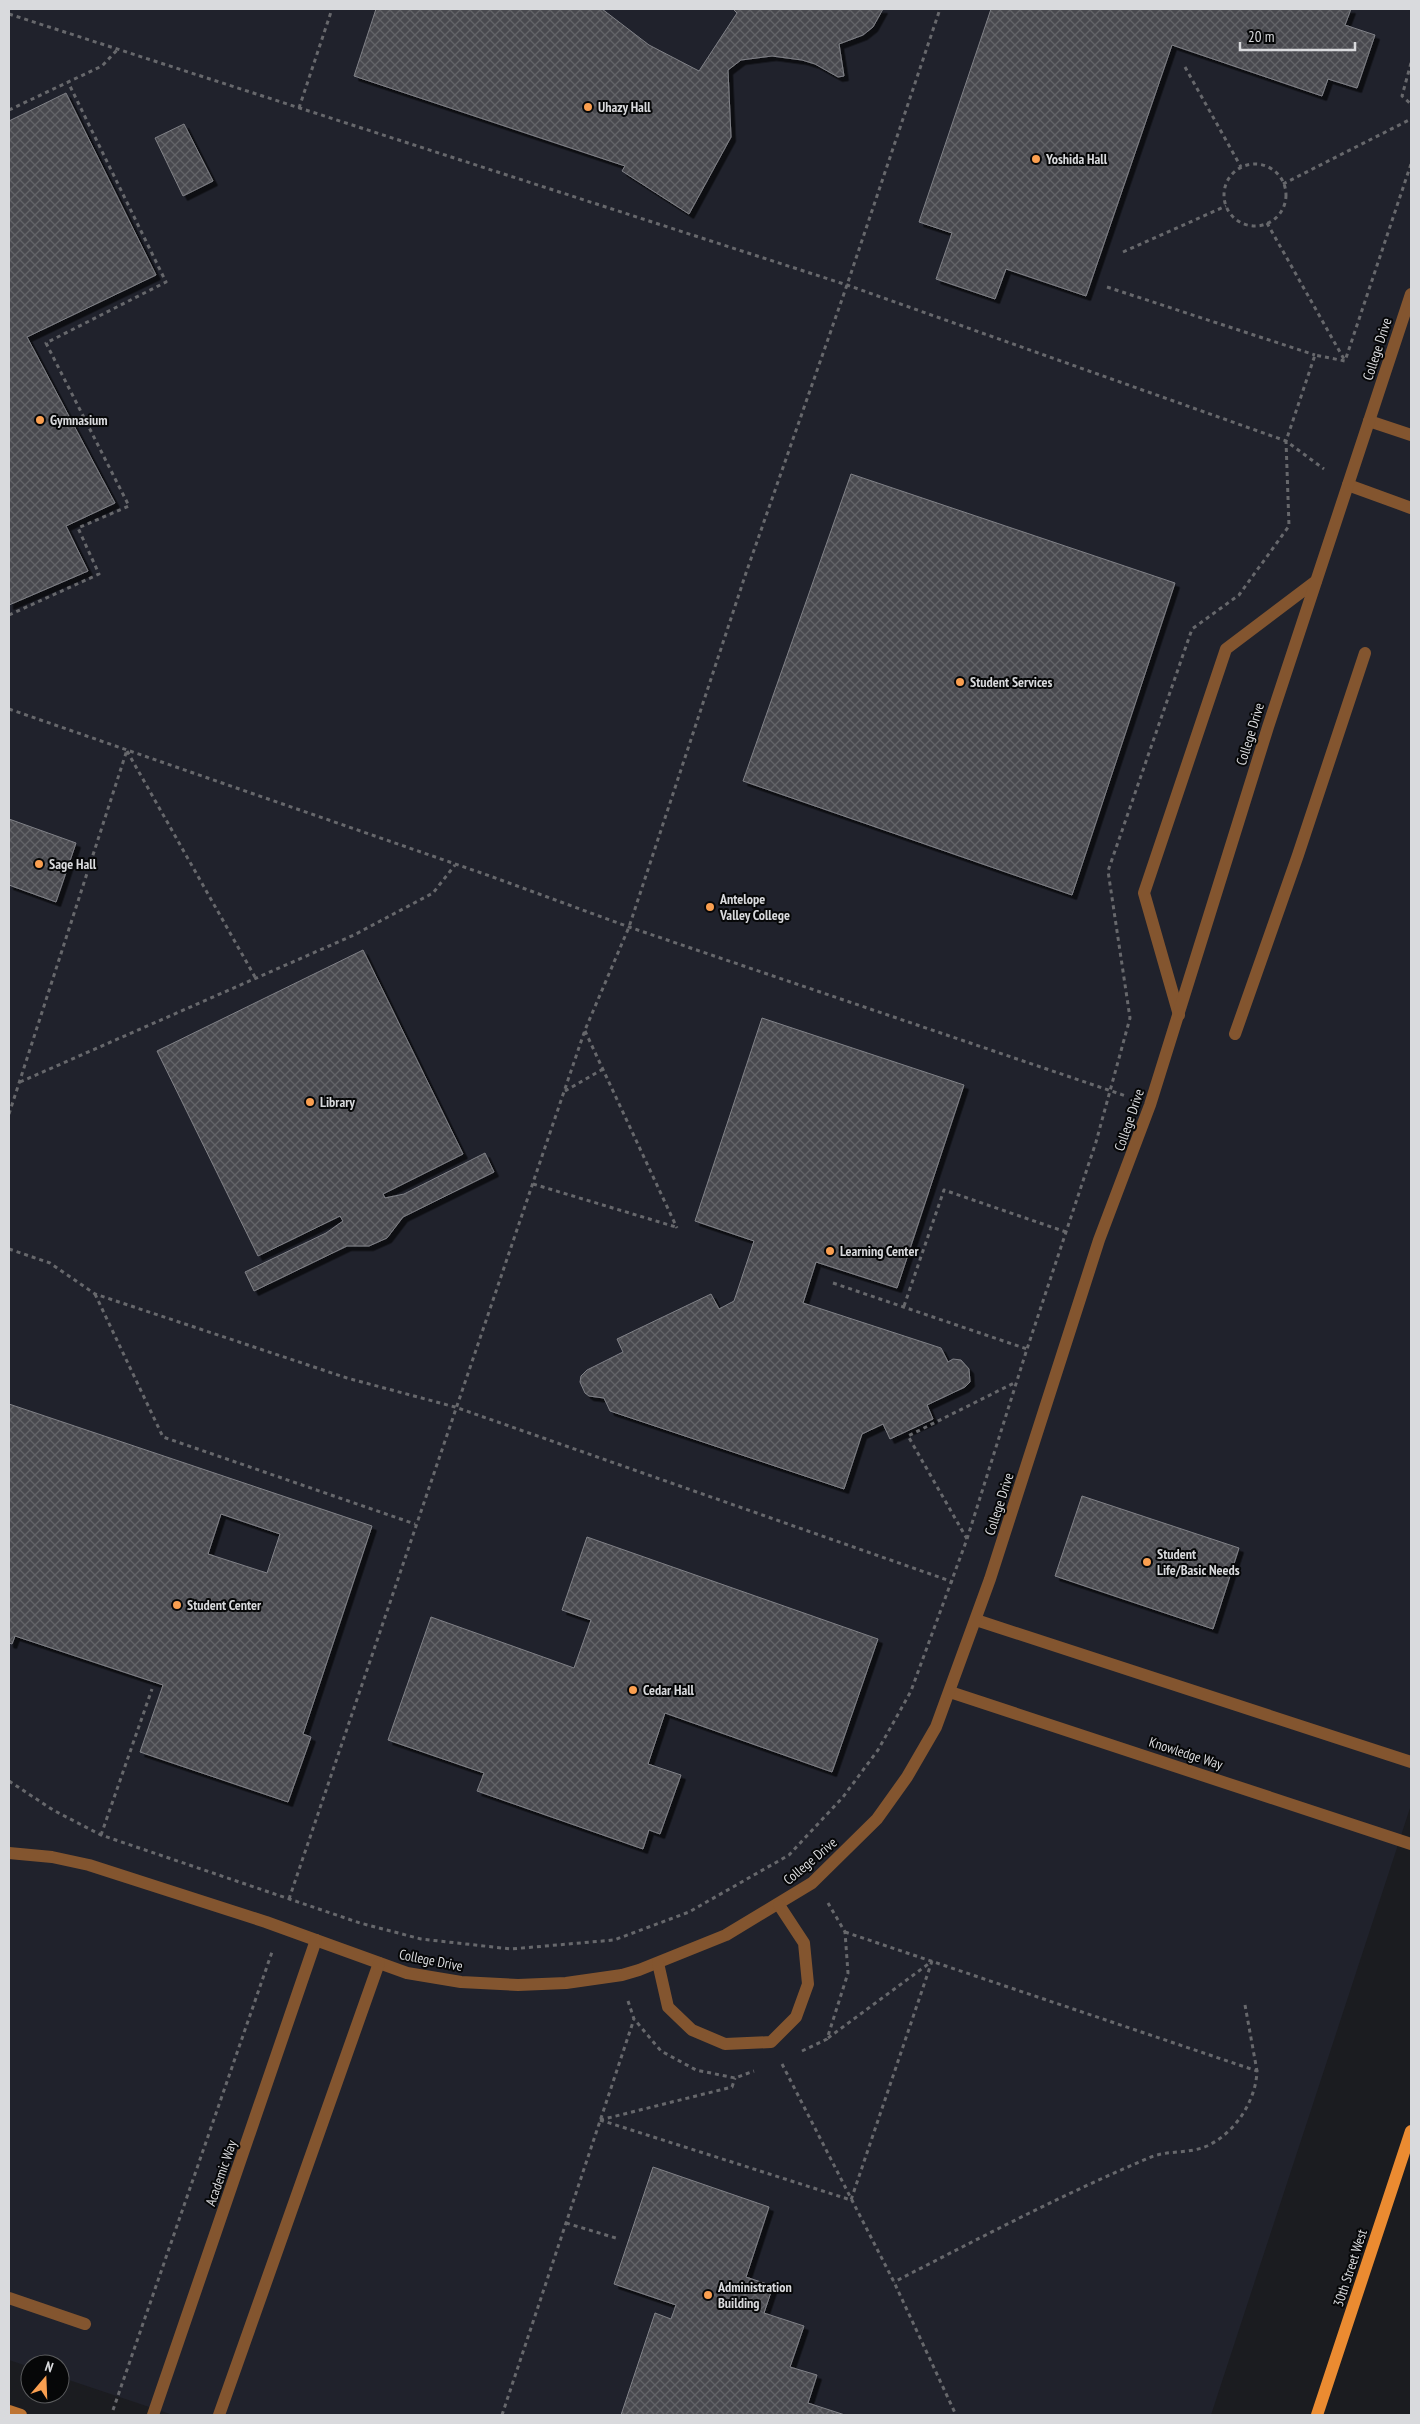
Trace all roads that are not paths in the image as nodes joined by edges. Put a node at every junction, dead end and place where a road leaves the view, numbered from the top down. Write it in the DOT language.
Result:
graph roads {
  1 [pos="1411,294"];
  2 [pos="1369,421"];
  3 [pos="1411,435"];
  4 [pos="1348,485"];
  5 [pos="1411,508"];
  6 [pos="1316,581"];
  7 [pos="1365,653"];
  8 [pos="1179,1015"];
  9 [pos="1236,1034"];
  10 [pos="976,1620"];
  11 [pos="950,1692"];
  12 [pos="1411,1762"];
  13 [pos="1411,1844"];
  14 [pos="9,1853"];
  15 [pos="779,1905"];
  16 [pos="316,1940"];
  17 [pos="379,1963"];
  18 [pos="658,1963"];
  19 [pos="1411,2131"];
  20 [pos="9,2298"];
  21 [pos="85,2324"];
  22 [pos="9,2411"];
  23 [pos="21,2415"];
  24 [pos="153,2415"];
  25 [pos="219,2415"];
  26 [pos="1317,2415"];
  1 -- 2 [label="lane, College Drive"];
  2 -- 3 [label="lane"];
  2 -- 4 [label="lane, College Drive"];
  4 -- 5 [label="lane"];
  4 -- 6 [label="lane, College Drive"];
  6 -- 8 [label="lane, College Drive"];
  6 -- 8 [label="lane"];
  7 -- 9 [label="lane"];
  8 -- 10 [label="lane, College Drive"];
  10 -- 11 [label="lane, College Drive"];
  10 -- 12 [label="lane"];
  11 -- 13 [label="lane, Knowledge Way"];
  11 -- 15 [label="lane, College Drive"];
  14 -- 16 [label="lane, College Drive"];
  15 -- 18 [label="lane, College Drive"];
  15 -- 18 [label="lane"];
  16 -- 17 [label="lane, College Drive"];
  16 -- 24 [label="lane, Academic Way"];
  17 -- 18 [label="lane, College Drive"];
  17 -- 25 [label="lane"];
  19 -- 26 [label="main road, 30th Street West"];
  20 -- 21 [label="lane"];
  22 -- 23 [label="main road"];
}
